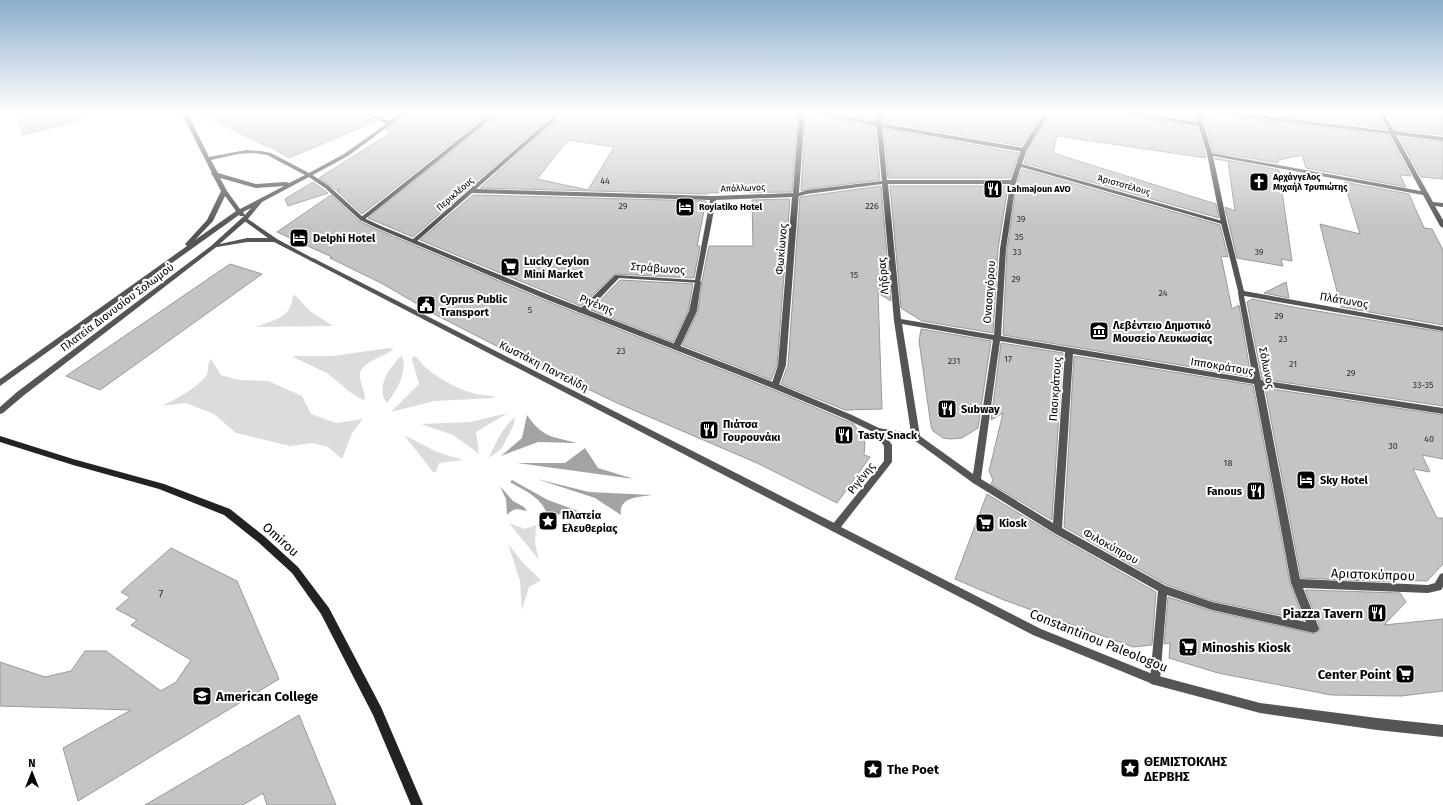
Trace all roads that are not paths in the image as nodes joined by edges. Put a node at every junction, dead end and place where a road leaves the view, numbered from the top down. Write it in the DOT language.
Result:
graph roads {
  1 [pos="203,150"];
  2 [pos="353,150"];
  3 [pos="449,150"];
  4 [pos="519,150"];
  5 [pos="799,150"];
  6 [pos="882,150"];
  7 [pos="1024,150"];
  8 [pos="1209,150"];
  9 [pos="1401,150"];
  10 [pos="1210,154"];
  11 [pos="207,158"];
  12 [pos="1019,165"];
  13 [pos="214,174"];
  14 [pos="309,175"];
  15 [pos="886,182"];
  16 [pos="1013,182"];
  17 [pos="291,183"];
  18 [pos="224,191"];
  19 [pos="472,191"];
  20 [pos="1424,193"];
  21 [pos="796,195"];
  22 [pos="264,198"];
  23 [pos="714,198"];
  24 [pos="1431,204"];
  25 [pos="1443,205"];
  26 [pos="239,212"];
  27 [pos="362,218"];
  28 [pos="245,219"];
  29 [pos="1224,223"];
  30 [pos="1443,226"];
  31 [pos="275,240"];
  32 [pos="414,241"];
  33 [pos="213,247"];
  34 [pos="169,262"];
  35 [pos="698,282"];
  36 [pos="1241,293"];
  37 [pos="582,311"];
  38 [pos="898,321"];
  39 [pos="1443,329"];
  40 [pos="997,338"];
  41 [pos="676,347"];
  42 [pos="1069,351"];
  43 [pos="0,383"];
  44 [pos="1258,383"];
  45 [pos="776,386"];
  46 [pos="0,411"];
  47 [pos="1443,411"];
  48 [pos="878,431"];
  49 [pos="916,437"];
  50 [pos="0,439"];
  51 [pos="976,481"];
  52 [pos="835,528"];
  53 [pos="1057,530"];
  54 [pos="1443,577"];
  55 [pos="1296,584"];
  56 [pos="1441,588"];
  57 [pos="1163,589"];
  58 [pos="1314,628"];
  59 [pos="1155,680"];
  60 [pos="1443,731"];
  61 [pos="417,805"];
  1 -- 11 [label="street"];
  2 -- 14 [label="street"];
  3 -- 27 [label="street"];
  4 -- 19 [label="street, Περικλέους"];
  5 -- 21 [label="street, Φωκίωνος"];
  6 -- 15 [label="street, Λήδρας"];
  7 -- 12 [label="street, Ονασαγόρου"];
  8 -- 10 [label="street, Σόλωνος"];
  9 -- 20 [label="street"];
  10 -- 20 [label="street"];
  10 -- 29 [label="street, Σόλωνος"];
  11 -- 13 [label="street"];
  11 -- 14 [label="street, Ριγένης"];
  12 -- 16 [label="street, Ονασαγόρου"];
  12 -- 29 [label="street, Ἀριστοτέλους"];
  13 -- 17 [label="street"];
  13 -- 18 [label="street"];
  14 -- 17 [label="street"];
  14 -- 27 [label="street, Ριγένης"];
  15 -- 16 [label="street, Απόλλωνος"];
  15 -- 21 [label="street, Απόλλωνος"];
  15 -- 38 [label="street, Λήδρας"];
  16 -- 40 [label="street, Ονασαγόρου"];
  17 -- 22 [label="street, Πλατεία Διονυσίου Σολωμού"];
  18 -- 26 [label="street"];
  18 -- 34 [label="street"];
  19 -- 23 [label="street, Απόλλωνος"];
  19 -- 32 [label="street, Περικλέους"];
  20 -- 24 [label="street"];
  21 -- 23 [label="street, Απόλλωνος"];
  21 -- 45 [label="street, Φωκίωνος"];
  22 -- 26 [label="street, Πλατεία Διονυσίου Σολωμού"];
  22 -- 28 [label="street, Πλατεία Διονυσίου Σολωμού"];
  23 -- 35 [label="street"];
  24 -- 25 [label="street"];
  24 -- 30 [label="street"];
  26 -- 28 [label="street, Kωστάκη Παντελίδη"];
  26 -- 34 [label="street, Πλατεία Διονυσίου Σολωμού"];
  27 -- 32 [label="street, Ριγένης"];
  28 -- 31 [label="street, Kωστάκη Παντελίδη"];
  28 -- 33 [label="street, Πλατεία Διονυσίου Σολωμού"];
  29 -- 36 [label="street, Σόλωνος"];
  31 -- 33 [label="street"];
  31 -- 52 [label="street, Kωστάκη Παντελίδη"];
  32 -- 37 [label="street, Ριγένης"];
  33 -- 46 [label="street, Πλατεία Διονυσίου Σολωμού"];
  34 -- 43 [label="street, Πλατεία Διονυσίου Σολωμού"];
  35 -- 37 [label="street, Στράβωνος"];
  35 -- 41 [label="street"];
  36 -- 39 [label="street, Πλάτωνος"];
  36 -- 44 [label="street, Σόλωνος"];
  37 -- 41 [label="street, Ριγένης"];
  38 -- 40 [label="street, Πασικράτους"];
  38 -- 49 [label="street, Λήδρας"];
  40 -- 42 [label="street, Πασικράτους"];
  40 -- 51 [label="street, Ονασαγόρου"];
  41 -- 45 [label="street, Ριγένης"];
  42 -- 44 [label="street, Ιπποκράτους"];
  42 -- 53 [label="street, Πασικράτους"];
  44 -- 47 [label="street, Ιπποκράτους"];
  44 -- 55 [label="street, Σόλωνος"];
  45 -- 48 [label="street, Ριγένης"];
  48 -- 49 [label="street"];
  48 -- 52 [label="street, Ριγένης"];
  49 -- 51 [label="street, Φιλοκύπρου"];
  50 -- 61 [label="main road, Omirou"];
  51 -- 53 [label="street, Φιλοκύπρου"];
  52 -- 59 [label="street, Constantinou Paleologou"];
  53 -- 57 [label="street, Φιλοκύπρου"];
  54 -- 56 [label="street, Αριστοκύπρου"];
  55 -- 56 [label="street, Αριστοκύπρου"];
  55 -- 58 [label="street, Σόλωνος"];
  57 -- 58 [label="street, Φιλοκύπρου"];
  57 -- 59 [label="street"];
  59 -- 60 [label="street, Constantinou Paleologou"];
}
